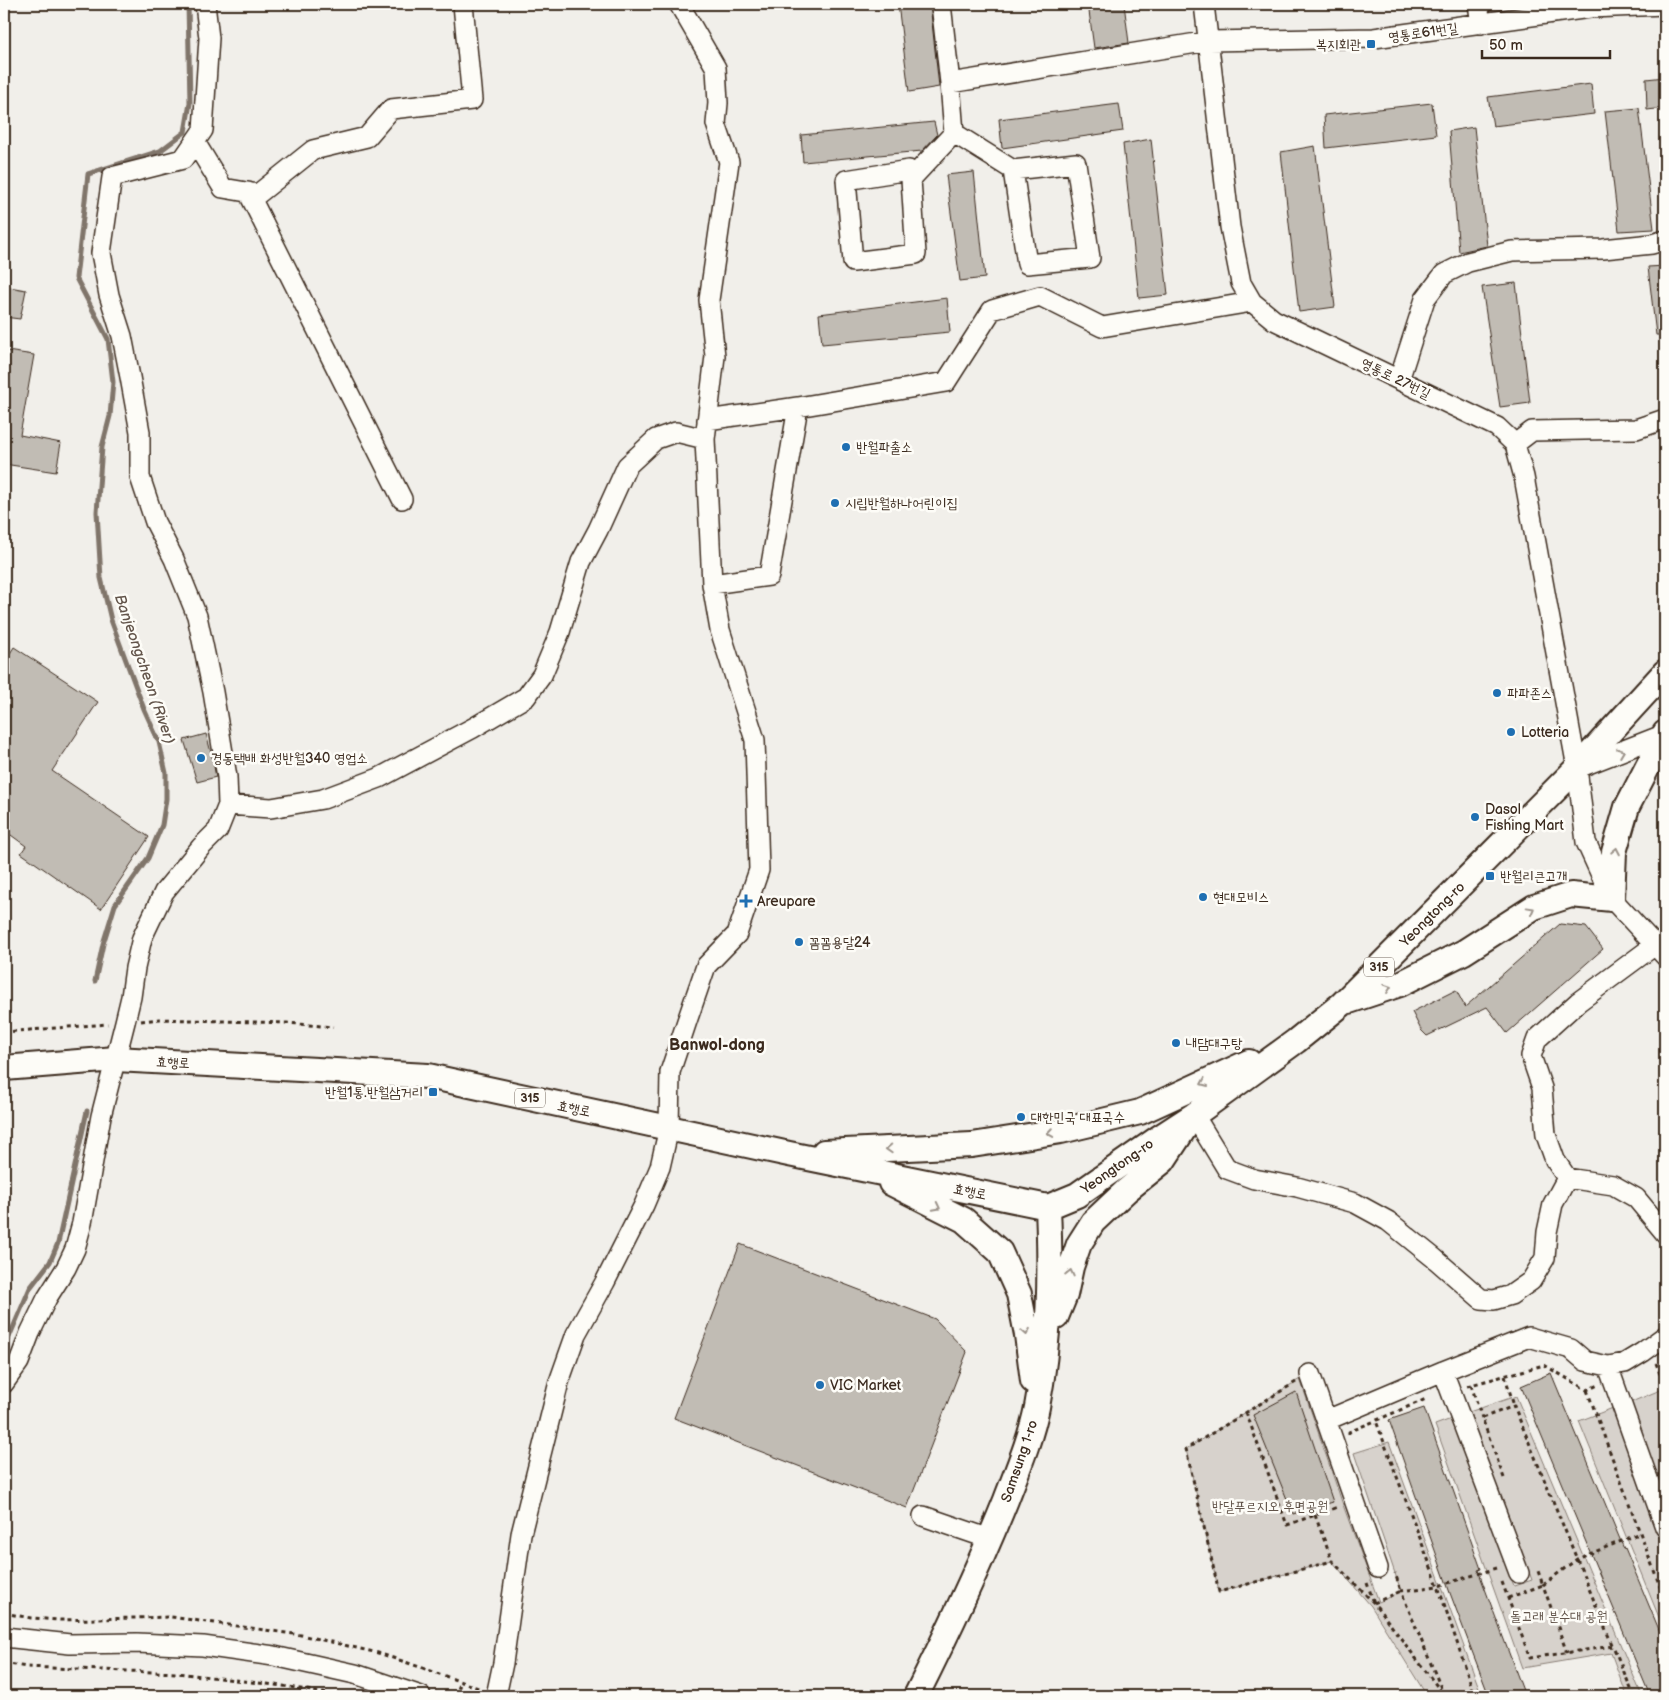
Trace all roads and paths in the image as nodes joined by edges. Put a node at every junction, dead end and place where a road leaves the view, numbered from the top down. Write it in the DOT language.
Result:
graph roads {
  1 [pos="205,4"];
  2 [pos="463,4"];
  3 [pos="679,4"];
  4 [pos="941,4"];
  5 [pos="1204,4"];
  6 [pos="1478,4"];
  7 [pos="1665,5"];
  8 [pos="1481,24"];
  9 [pos="1209,42"];
  10 [pos="950,83"];
  11 [pos="954,133"];
  12 [pos="195,142"];
  13 [pos="1013,170"];
  14 [pos="911,179"];
  15 [pos="248,192"];
  16 [pos="1665,240"];
  17 [pos="1252,302"];
  18 [pos="1399,380"];
  19 [pos="798,407"];
  20 [pos="1665,419"];
  21 [pos="707,420"];
  22 [pos="1497,427"];
  23 [pos="1532,431"];
  24 [pos="705,439"];
  25 [pos="1515,444"];
  26 [pos="402,500"];
  27 [pos="712,584"];
  28 [pos="1665,672"];
  29 [pos="1665,734"];
  30 [pos="1576,768"];
  31 [pos="228,805"];
  32 [pos="1612,899"];
  33 [pos="1660,951"];
  34 [pos="1342,1004"];
  35 [pos="125,1022"];
  36 [pos="333,1027"];
  37 [pos="4,1032"];
  38 [pos="1296,1041"];
  39 [pos="116,1059"];
  40 [pos="4,1068"];
  41 [pos="1194,1115"];
  42 [pos="669,1128"];
  43 [pos="789,1154"];
  44 [pos="863,1169"];
  45 [pos="1567,1178"];
  46 [pos="1048,1207"];
  47 [pos="1665,1233"];
  48 [pos="1048,1335"];
  49 [pos="1665,1336"];
  50 [pos="1660,1359"];
  51 [pos="1655,1361"];
  52 [pos="1647,1365"];
  53 [pos="1443,1371"];
  54 [pos="1610,1373"];
  55 [pos="1505,1376"];
  56 [pos="1305,1377"];
  57 [pos="4,1383"];
  58 [pos="1471,1385"];
  59 [pos="1665,1388"];
  60 [pos="1587,1390"];
  61 [pos="1450,1391"];
  62 [pos="1514,1406"];
  63 [pos="1037,1408"];
  64 [pos="1246,1412"];
  65 [pos="1482,1418"];
  66 [pos="1327,1420"];
  67 [pos="1376,1421"];
  68 [pos="1352,1442"];
  69 [pos="1506,1483"];
  70 [pos="1343,1505"];
  71 [pos="1315,1515"];
  72 [pos="923,1516"];
  73 [pos="1665,1527"];
  74 [pos="1641,1533"];
  75 [pos="990,1539"];
  76 [pos="1494,1559"];
  77 [pos="1577,1559"];
  78 [pos="1332,1561"];
  79 [pos="1498,1568"];
  80 [pos="1528,1570"];
  81 [pos="1379,1572"];
  82 [pos="1543,1585"];
  83 [pos="1438,1586"];
  84 [pos="1401,1591"];
  85 [pos="1508,1598"];
  86 [pos="1665,1600"];
  87 [pos="1374,1603"];
  88 [pos="4,1636"];
  89 [pos="1567,1653"];
  90 [pos="4,1663"];
  91 [pos="461,1682"];
  92 [pos="1443,1694"];
  93 [pos="341,1696"];
  94 [pos="421,1696"];
  95 [pos="455,1696"];
  96 [pos="496,1696"];
  97 [pos="916,1696"];
  1 -- 12 [label="street"];
  2 -- 15 [label="street"];
  3 -- 21 [label="street"];
  4 -- 10 [label="street"];
  5 -- 9 [label="street, 영통로 27번길"];
  6 -- 8 [label="street"];
  7 -- 8 [label="street, 영통로61번길"];
  8 -- 9 [label="street, 영통로61번길"];
  9 -- 10 [label="street, 영통로61번길"];
  9 -- 17 [label="street, 영통로 27번길"];
  10 -- 11 [label="street"];
  11 -- 13 [label="street"];
  11 -- 14 [label="street"];
  12 -- 15 [label="street"];
  12 -- 31 [label="street"];
  13 -- 13 [label="street"];
  14 -- 14 [label="street"];
  15 -- 26 [label="street"];
  16 -- 18 [label="street"];
  17 -- 18 [label="street, 영통로 27번길"];
  17 -- 19 [label="street"];
  18 -- 22 [label="street, 영통로 27번길"];
  19 -- 21 [label="street"];
  19 -- 27 [label="street"];
  20 -- 23 [label="street"];
  21 -- 24 [label="street"];
  22 -- 23 [label="street"];
  22 -- 25 [label="street, 영통로 27번길"];
  23 -- 25 [label="street"];
  24 -- 27 [label="street"];
  24 -- 31 [label="street"];
  25 -- 30 [label="street"];
  27 -- 42 [label="street"];
  28 -- 30 [label="main road, Yeongtong-ro / 315"];
  30 -- 29 [label="street, one-way"];
  32 -- 29 [label="main road, one-way"];
  30 -- 32 [label="street"];
  30 -- 34 [label="main road, Yeongtong-ro / 315"];
  31 -- 35 [label="street"];
  32 -- 33 [label="street"];
  34 -- 32 [label="main road, one-way"];
  33 -- 45 [label="street"];
  34 -- 38 [label="main road, Yeongtong-ro / 315"];
  35 -- 36 [label="path"];
  35 -- 37 [label="path"];
  35 -- 39 [label="street"];
  38 -- 41 [label="main road, Yeongtong-ro / 315"];
  38 -- 43 [label="main road, 315, one-way"];
  39 -- 40 [label="main road, 효행로 / 315"];
  39 -- 42 [label="main road, 효행로 / 315"];
  39 -- 57 [label="street"];
  41 -- 45 [label="street"];
  41 -- 46 [label="main road, Yeongtong-ro / 315"];
  48 -- 41 [label="main road, one-way"];
  42 -- 43 [label="main road, 효행로 / 315"];
  42 -- 96 [label="street"];
  43 -- 44 [label="main road, 효행로 / 315"];
  44 -- 46 [label="main road, 효행로 / 315"];
  44 -- 63 [label="main road, one-way"];
  45 -- 47 [label="street"];
  46 -- 48 [label="main road, Samsung 1-ro"];
  48 -- 63 [label="main road, Samsung 1-ro"];
  49 -- 54 [label="street"];
  50 -- 51 [label="path"];
  51 -- 52 [label="path"];
  51 -- 59 [label="path"];
  53 -- 54 [label="street"];
  53 -- 61 [label="street"];
  53 -- 66 [label="street"];
  54 -- 60 [label="path"];
  54 -- 73 [label="street"];
  55 -- 58 [label="path"];
  55 -- 60 [label="path"];
  55 -- 62 [label="path"];
  56 -- 64 [label="path"];
  56 -- 66 [label="street"];
  58 -- 61 [label="path"];
  58 -- 65 [label="path"];
  60 -- 74 [label="path"];
  61 -- 67 [label="path"];
  61 -- 80 [label="street"];
  62 -- 65 [label="path"];
  62 -- 77 [label="path"];
  63 -- 75 [label="main road, Samsung 1-ro"];
  64 -- 71 [label="path"];
  64 -- 78 [label="path"];
  65 -- 69 [label="path"];
  66 -- 81 [label="street"];
  67 -- 68 [label="path"];
  67 -- 83 [label="path"];
  70 -- 71 [label="path"];
  71 -- 78 [label="path"];
  72 -- 75 [label="street"];
  74 -- 77 [label="path"];
  74 -- 86 [label="path"];
  75 -- 97 [label="main road, Samsung 1-ro"];
  76 -- 79 [label="path"];
  77 -- 82 [label="path"];
  77 -- 89 [label="path"];
  78 -- 87 [label="path"];
  79 -- 83 [label="path"];
  79 -- 85 [label="path"];
  80 -- 82 [label="path"];
  81 -- 84 [label="path"];
  81 -- 87 [label="path"];
  82 -- 85 [label="path"];
  82 -- 89 [label="path"];
  83 -- 84 [label="path"];
  83 -- 92 [label="path"];
  84 -- 87 [label="path"];
  84 -- 92 [label="path"];
  85 -- 89 [label="path"];
  87 -- 92 [label="path"];
  88 -- 94 [label="street"];
  90 -- 93 [label="path"];
  91 -- 95 [label="path"];
}
